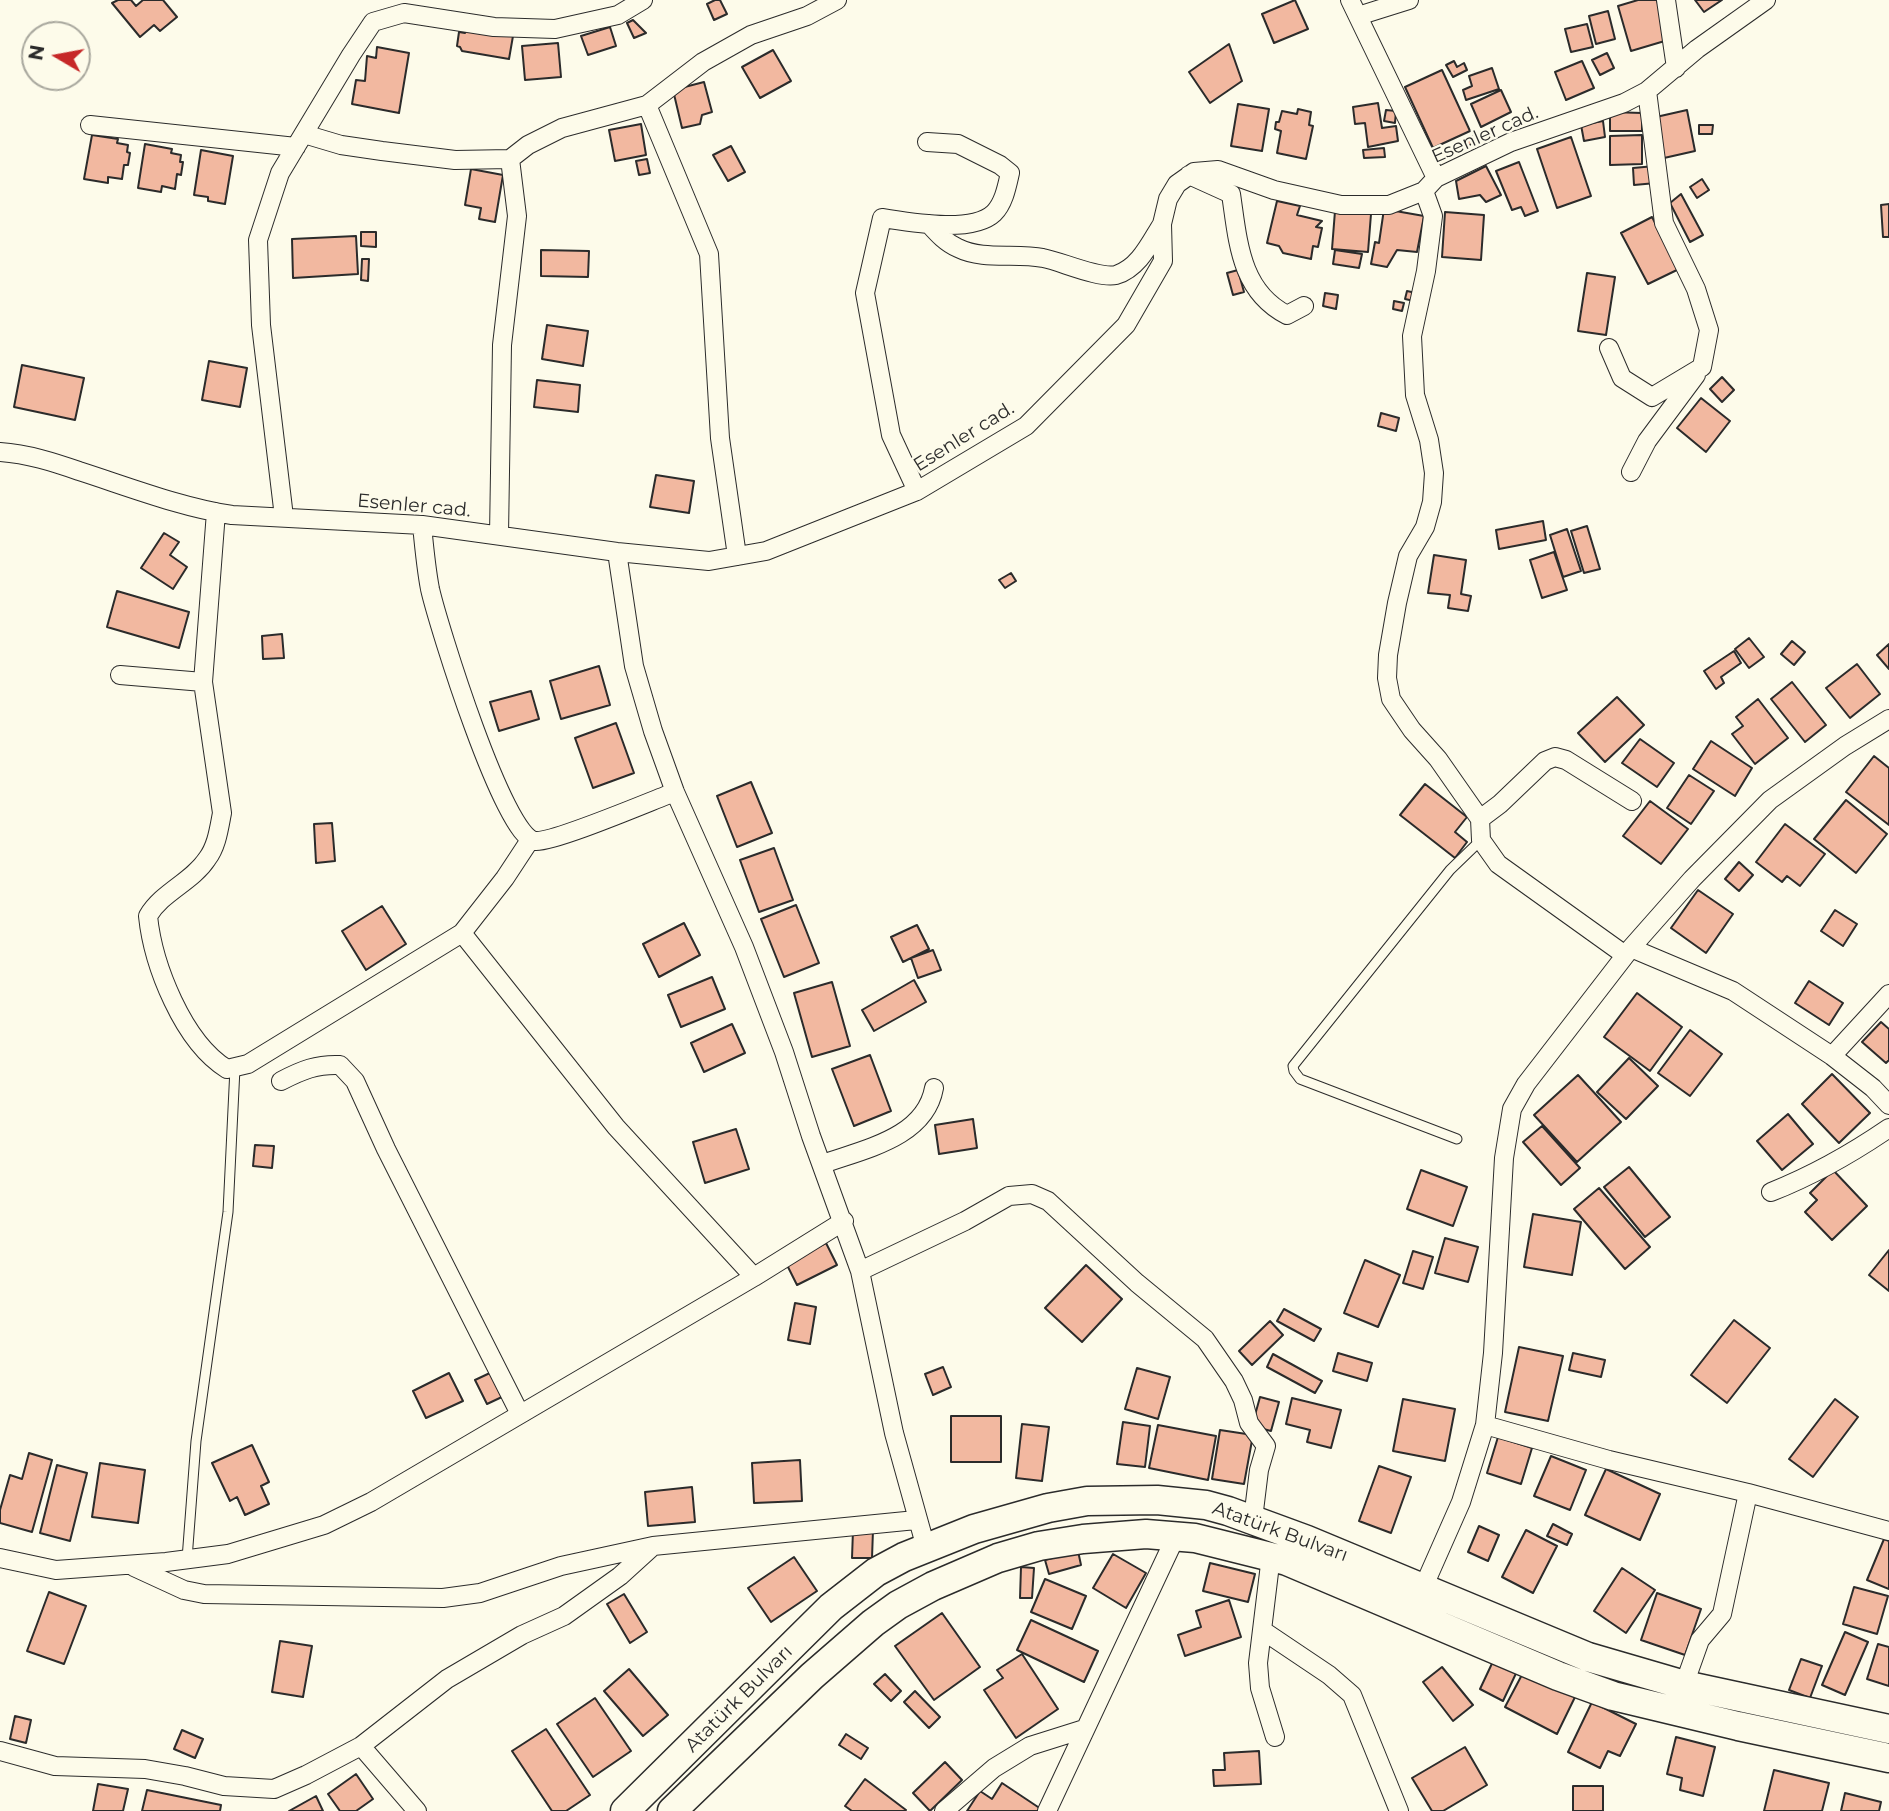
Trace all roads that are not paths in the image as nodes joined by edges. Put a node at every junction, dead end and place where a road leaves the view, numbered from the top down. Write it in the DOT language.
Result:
graph roads {
  1 [pos="643,0"];
  2 [pos="837,0"];
  3 [pos="1409,0"];
  4 [pos="1666,0"];
  5 [pos="1766,0"];
  6 [pos="1354,8"];
  7 [pos="1676,68"];
  8 [pos="1647,91"];
  9 [pos="648,105"];
  10 [pos="90,125"];
  11 [pos="300,141"];
  12 [pos="928,142"];
  13 [pos="510,159"];
  14 [pos="1189,175"];
  15 [pos="1430,184"];
  16 [pos="929,224"];
  17 [pos="1162,224"];
  18 [pos="1304,306"];
  19 [pos="1609,348"];
  20 [pos="1703,367"];
  21 [pos="0,452"];
  22 [pos="1631,472"];
  23 [pos="917,491"];
  24 [pos="216,512"];
  25 [pos="284,517"];
  26 [pos="422,525"];
  27 [pos="499,535"];
  28 [pos="617,552"];
  29 [pos="737,556"];
  30 [pos="120,675"];
  31 [pos="203,682"];
  32 [pos="1889,719"];
  33 [pos="675,792"];
  34 [pos="1632,801"];
  35 [pos="1480,819"];
  36 [pos="530,840"];
  37 [pos="1480,840"];
  38 [pos="462,933"];
  39 [pos="1628,952"];
  40 [pos="1889,994"];
  41 [pos="1832,1056"];
  42 [pos="235,1068"];
  43 [pos="281,1081"];
  44 [pos="934,1088"];
  45 [pos="1889,1105"];
  46 [pos="1889,1128"];
  47 [pos="1457,1139"];
  48 [pos="823,1164"];
  49 [pos="1771,1192"];
  50 [pos="844,1221"];
  51 [pos="860,1271"];
  52 [pos="754,1277"];
  53 [pos="520,1413"];
  54 [pos="1485,1425"];
  55 [pos="1748,1493"];
  56 [pos="1253,1519"];
  57 [pos="916,1520"];
  58 [pos="1886,1525"];
  59 [pos="1176,1536"];
  60 [pos="653,1546"];
  61 [pos="926,1548"];
  62 [pos="1271,1556"];
  63 [pos="0,1558"];
  64 [pos="187,1559"];
  65 [pos="129,1565"];
  66 [pos="1405,1591"];
  67 [pos="1262,1630"];
  68 [pos="1684,1685"];
  69 [pos="1084,1729"];
  70 [pos="1889,1729"];
  71 [pos="1275,1737"];
  72 [pos="361,1746"];
  73 [pos="0,1751"];
  74 [pos="1889,1758"];
  75 [pos="417,1811"];
  76 [pos="625,1811"];
  77 [pos="672,1811"];
  78 [pos="944,1811"];
  79 [pos="1047,1811"];
  80 [pos="1399,1811"];
  1 -- 11 [label="street"];
  2 -- 9 [label="street"];
  3 -- 6 [label="street"];
  4 -- 7 [label="street"];
  5 -- 7 [label="street, Esenler cad."];
  6 -- 15 [label="street"];
  7 -- 8 [label="street, Esenler cad."];
  8 -- 15 [label="street, Esenler cad."];
  8 -- 20 [label="street"];
  9 -- 13 [label="street"];
  9 -- 29 [label="street"];
  10 -- 11 [label="street"];
  11 -- 13 [label="street"];
  11 -- 25 [label="street"];
  12 -- 16 [label="street"];
  13 -- 27 [label="street"];
  14 -- 15 [label="street, Esenler cad."];
  14 -- 17 [label="street, Esenler cad."];
  14 -- 18 [label="street"];
  15 -- 35 [label="street"];
  16 -- 17 [label="street"];
  16 -- 23 [label="street"];
  17 -- 23 [label="street, Esenler cad."];
  19 -- 20 [label="street"];
  20 -- 22 [label="street"];
  21 -- 24 [label="street, Esenler cad."];
  23 -- 29 [label="street, Esenler cad."];
  24 -- 25 [label="street, Esenler cad."];
  24 -- 31 [label="street"];
  25 -- 26 [label="street, Esenler cad."];
  26 -- 27 [label="street, Esenler cad."];
  26 -- 36 [label="street"];
  27 -- 28 [label="street, Esenler cad."];
  28 -- 29 [label="street, Esenler cad."];
  28 -- 33 [label="street"];
  30 -- 31 [label="street"];
  31 -- 42 [label="street"];
  32 -- 39 [label="street"];
  33 -- 36 [label="street"];
  33 -- 48 [label="street"];
  34 -- 35 [label="street"];
  35 -- 37 [label="street"];
  36 -- 38 [label="street"];
  37 -- 39 [label="street"];
  37 -- 47 [label="lane"];
  38 -- 42 [label="street"];
  38 -- 52 [label="street"];
  39 -- 41 [label="street"];
  39 -- 54 [label="street"];
  40 -- 41 [label="street"];
  41 -- 45 [label="street"];
  42 -- 64 [label="lane"];
  43 -- 53 [label="street"];
  44 -- 48 [label="street"];
  46 -- 49 [label="street"];
  48 -- 50 [label="street"];
  50 -- 51 [label="street"];
  50 -- 52 [label="street"];
  51 -- 56 [label="street"];
  51 -- 57 [label="street"];
  52 -- 53 [label="street"];
  53 -- 64 [label="street"];
  54 -- 55 [label="street"];
  54 -- 66 [label="street"];
  55 -- 58 [label="street"];
  55 -- 68 [label="street"];
  56 -- 61 [label="highway, Atatürk Bulvarı"];
  56 -- 66 [label="highway, Atatürk Bulvarı"];
  57 -- 60 [label="street"];
  57 -- 61 [label="street"];
  59 -- 62 [label="highway, Atatürk Bulvarı"];
  59 -- 69 [label="street"];
  59 -- 77 [label="highway, Atatürk Bulvarı"];
  60 -- 65 [label="street"];
  60 -- 72 [label="street"];
  61 -- 76 [label="highway, Atatürk Bulvarı"];
  62 -- 66 [label="highway, Atatürk Bulvarı"];
  62 -- 67 [label="street"];
  63 -- 65 [label="street"];
  64 -- 65 [label="street"];
  66 -- 68 [label="highway, Atatürk Bulvarı"];
  66 -- 74 [label="highway, Atatürk Bulvarı"];
  67 -- 71 [label="street"];
  67 -- 80 [label="street"];
  68 -- 70 [label="highway, Atatürk Bulvarı"];
  69 -- 78 [label="street"];
  69 -- 79 [label="street"];
  72 -- 73 [label="street"];
  72 -- 75 [label="street"];
}
